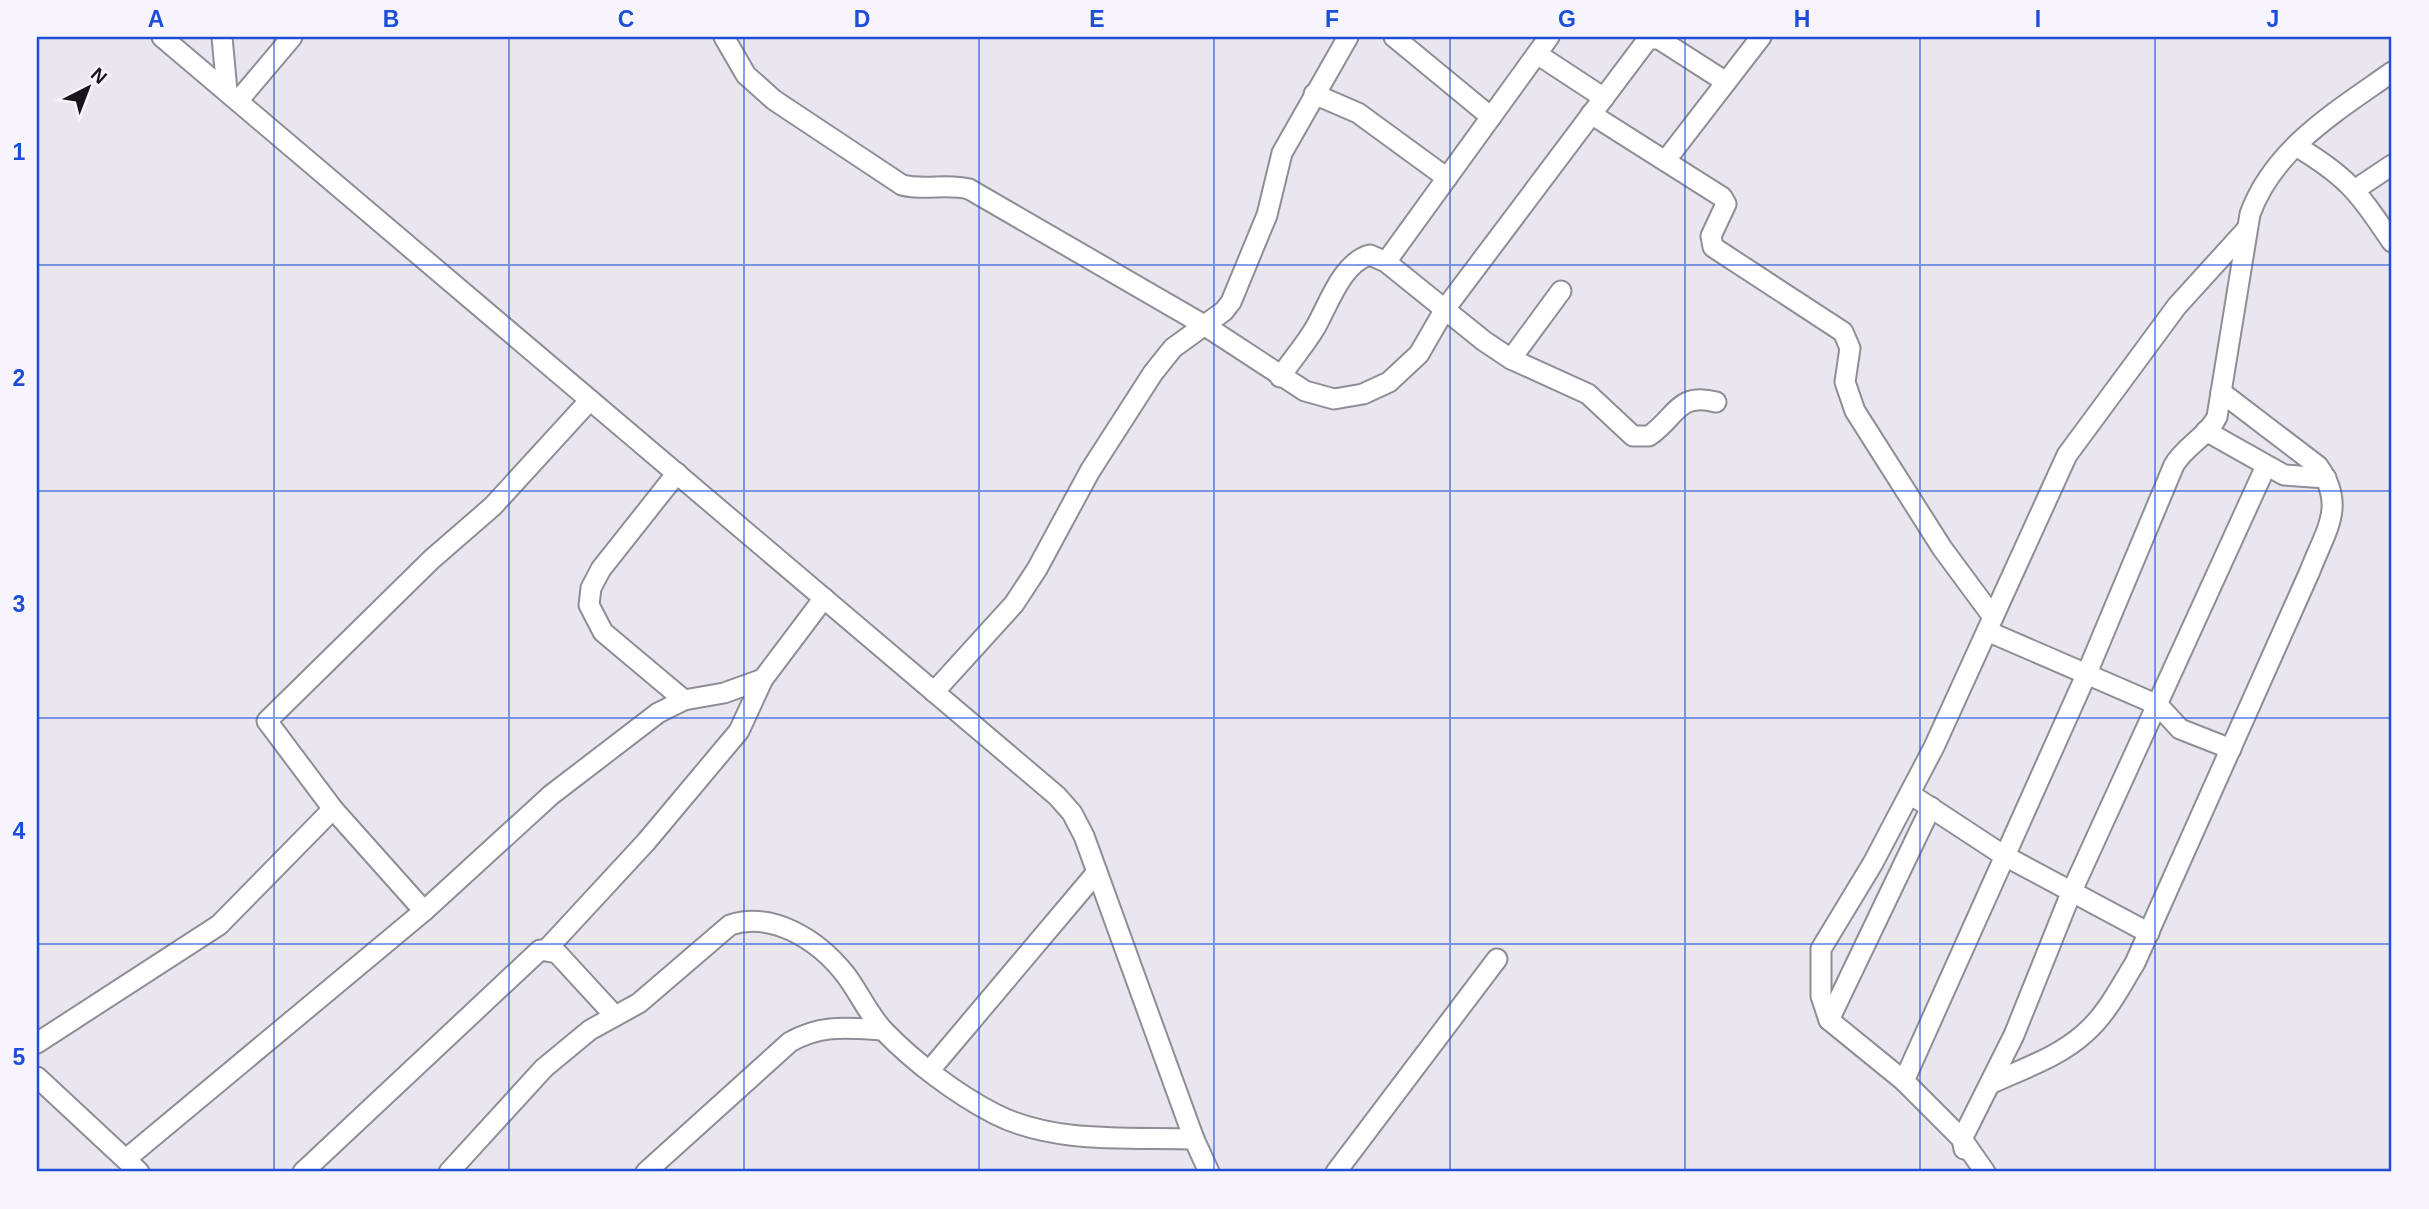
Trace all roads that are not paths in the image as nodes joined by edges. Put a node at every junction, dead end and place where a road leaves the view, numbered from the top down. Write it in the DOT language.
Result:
graph roads {
  1 [pos="162,37"];
  2 [pos="222,37"];
  3 [pos="292,37"];
  4 [pos="724,37"];
  5 [pos="1348,37"];
  6 [pos="1394,37"];
  7 [pos="1549,37"];
  8 [pos="1761,37"];
  9 [pos="1537,54"];
  10 [pos="2392,72"];
  11 [pos="1726,82"];
  12 [pos="1314,94"];
  13 [pos="232,96"];
  14 [pos="1604,98"];
  15 [pos="1591,114"];
  16 [pos="1491,117"];
  17 [pos="2295,146"];
  18 [pos="1666,160"];
  19 [pos="2392,165"];
  20 [pos="1447,178"];
  21 [pos="2356,189"];
  22 [pos="2248,229"];
  23 [pos="2392,242"];
  24 [pos="1386,262"];
  25 [pos="1561,291"];
  26 [pos="1445,309"];
  27 [pos="1203,325"];
  28 [pos="1511,359"];
  29 [pos="1280,377"];
  30 [pos="2221,392"];
  31 [pos="590,400"];
  32 [pos="1716,402"];
  33 [pos="2206,431"];
  34 [pos="2266,467"];
  35 [pos="677,473"];
  36 [pos="2326,478"];
  37 [pos="824,598"];
  38 [pos="1990,624"];
  39 [pos="2087,673"];
  40 [pos="764,679"];
  41 [pos="934,692"];
  42 [pos="684,700"];
  43 [pos="2158,705"];
  44 [pos="2231,749"];
  45 [pos="1910,794"];
  46 [pos="1931,807"];
  47 [pos="332,808"];
  48 [pos="2003,855"];
  49 [pos="1097,872"];
  50 [pos="2071,893"];
  51 [pos="424,911"];
  52 [pos="2149,933"];
  53 [pos="547,949"];
  54 [pos="1497,959"];
  55 [pos="615,1016"];
  56 [pos="1829,1020"];
  57 [pos="883,1030"];
  58 [pos="37,1044"];
  59 [pos="930,1070"];
  60 [pos="37,1077"];
  61 [pos="1904,1081"];
  62 [pos="1990,1084"];
  63 [pos="1194,1139"];
  64 [pos="1962,1139"];
  65 [pos="133,1166"];
  66 [pos="303,1172"];
  67 [pos="449,1172"];
  68 [pos="646,1172"];
  69 [pos="1209,1172"];
  70 [pos="1336,1172"];
  71 [pos="1966,1172"];
  72 [pos="1985,1172"];
  1 -- 13 [label="street"];
  2 -- 13 [label="street"];
  3 -- 13 [label="street"];
  4 -- 27 [label="street"];
  5 -- 12 [label="street"];
  6 -- 16 [label="street"];
  7 -- 9 [label="street"];
  8 -- 11 [label="street"];
  9 -- 14 [label="street"];
  9 -- 16 [label="street"];
  10 -- 17 [label="street"];
  11 -- 14 [label="street"];
  11 -- 18 [label="street"];
  12 -- 20 [label="street"];
  12 -- 27 [label="street"];
  13 -- 31 [label="street"];
  14 -- 15 [label="street"];
  15 -- 18 [label="street"];
  15 -- 26 [label="street"];
  16 -- 20 [label="street"];
  17 -- 21 [label="street"];
  17 -- 22 [label="street"];
  18 -- 38 [label="street"];
  19 -- 21 [label="street"];
  20 -- 24 [label="street"];
  21 -- 23 [label="street"];
  22 -- 30 [label="street"];
  22 -- 38 [label="street"];
  24 -- 26 [label="street"];
  24 -- 29 [label="street"];
  25 -- 28 [label="street"];
  26 -- 28 [label="street"];
  26 -- 29 [label="street"];
  27 -- 29 [label="street"];
  27 -- 41 [label="street"];
  28 -- 32 [label="street"];
  30 -- 33 [label="street"];
  30 -- 36 [label="street"];
  31 -- 35 [label="street"];
  31 -- 47 [label="street"];
  33 -- 34 [label="street"];
  33 -- 39 [label="street"];
  34 -- 36 [label="street"];
  34 -- 43 [label="street"];
  35 -- 37 [label="street"];
  35 -- 42 [label="street"];
  36 -- 44 [label="street"];
  37 -- 40 [label="street"];
  37 -- 41 [label="street"];
  38 -- 39 [label="street"];
  38 -- 45 [label="street"];
  39 -- 43 [label="street"];
  39 -- 48 [label="street"];
  40 -- 42 [label="street"];
  40 -- 53 [label="street"];
  41 -- 49 [label="street"];
  42 -- 51 [label="street"];
  43 -- 44 [label="street"];
  43 -- 50 [label="street"];
  44 -- 52 [label="street"];
  45 -- 46 [label="street"];
  45 -- 56 [label="street"];
  46 -- 48 [label="street"];
  46 -- 56 [label="street"];
  47 -- 51 [label="street"];
  47 -- 58 [label="street"];
  48 -- 50 [label="street"];
  48 -- 61 [label="street"];
  49 -- 59 [label="street"];
  49 -- 63 [label="street"];
  50 -- 52 [label="street"];
  50 -- 62 [label="street"];
  51 -- 65 [label="street"];
  52 -- 62 [label="street"];
  53 -- 55 [label="street"];
  53 -- 66 [label="street"];
  54 -- 70 [label="street"];
  55 -- 57 [label="street"];
  55 -- 67 [label="street"];
  56 -- 61 [label="street"];
  57 -- 59 [label="street"];
  57 -- 68 [label="street"];
  59 -- 63 [label="street"];
  60 -- 65 [label="street"];
  61 -- 64 [label="street"];
  62 -- 64 [label="street"];
  63 -- 69 [label="street"];
  64 -- 71 [label="street"];
  64 -- 72 [label="street"];
}
